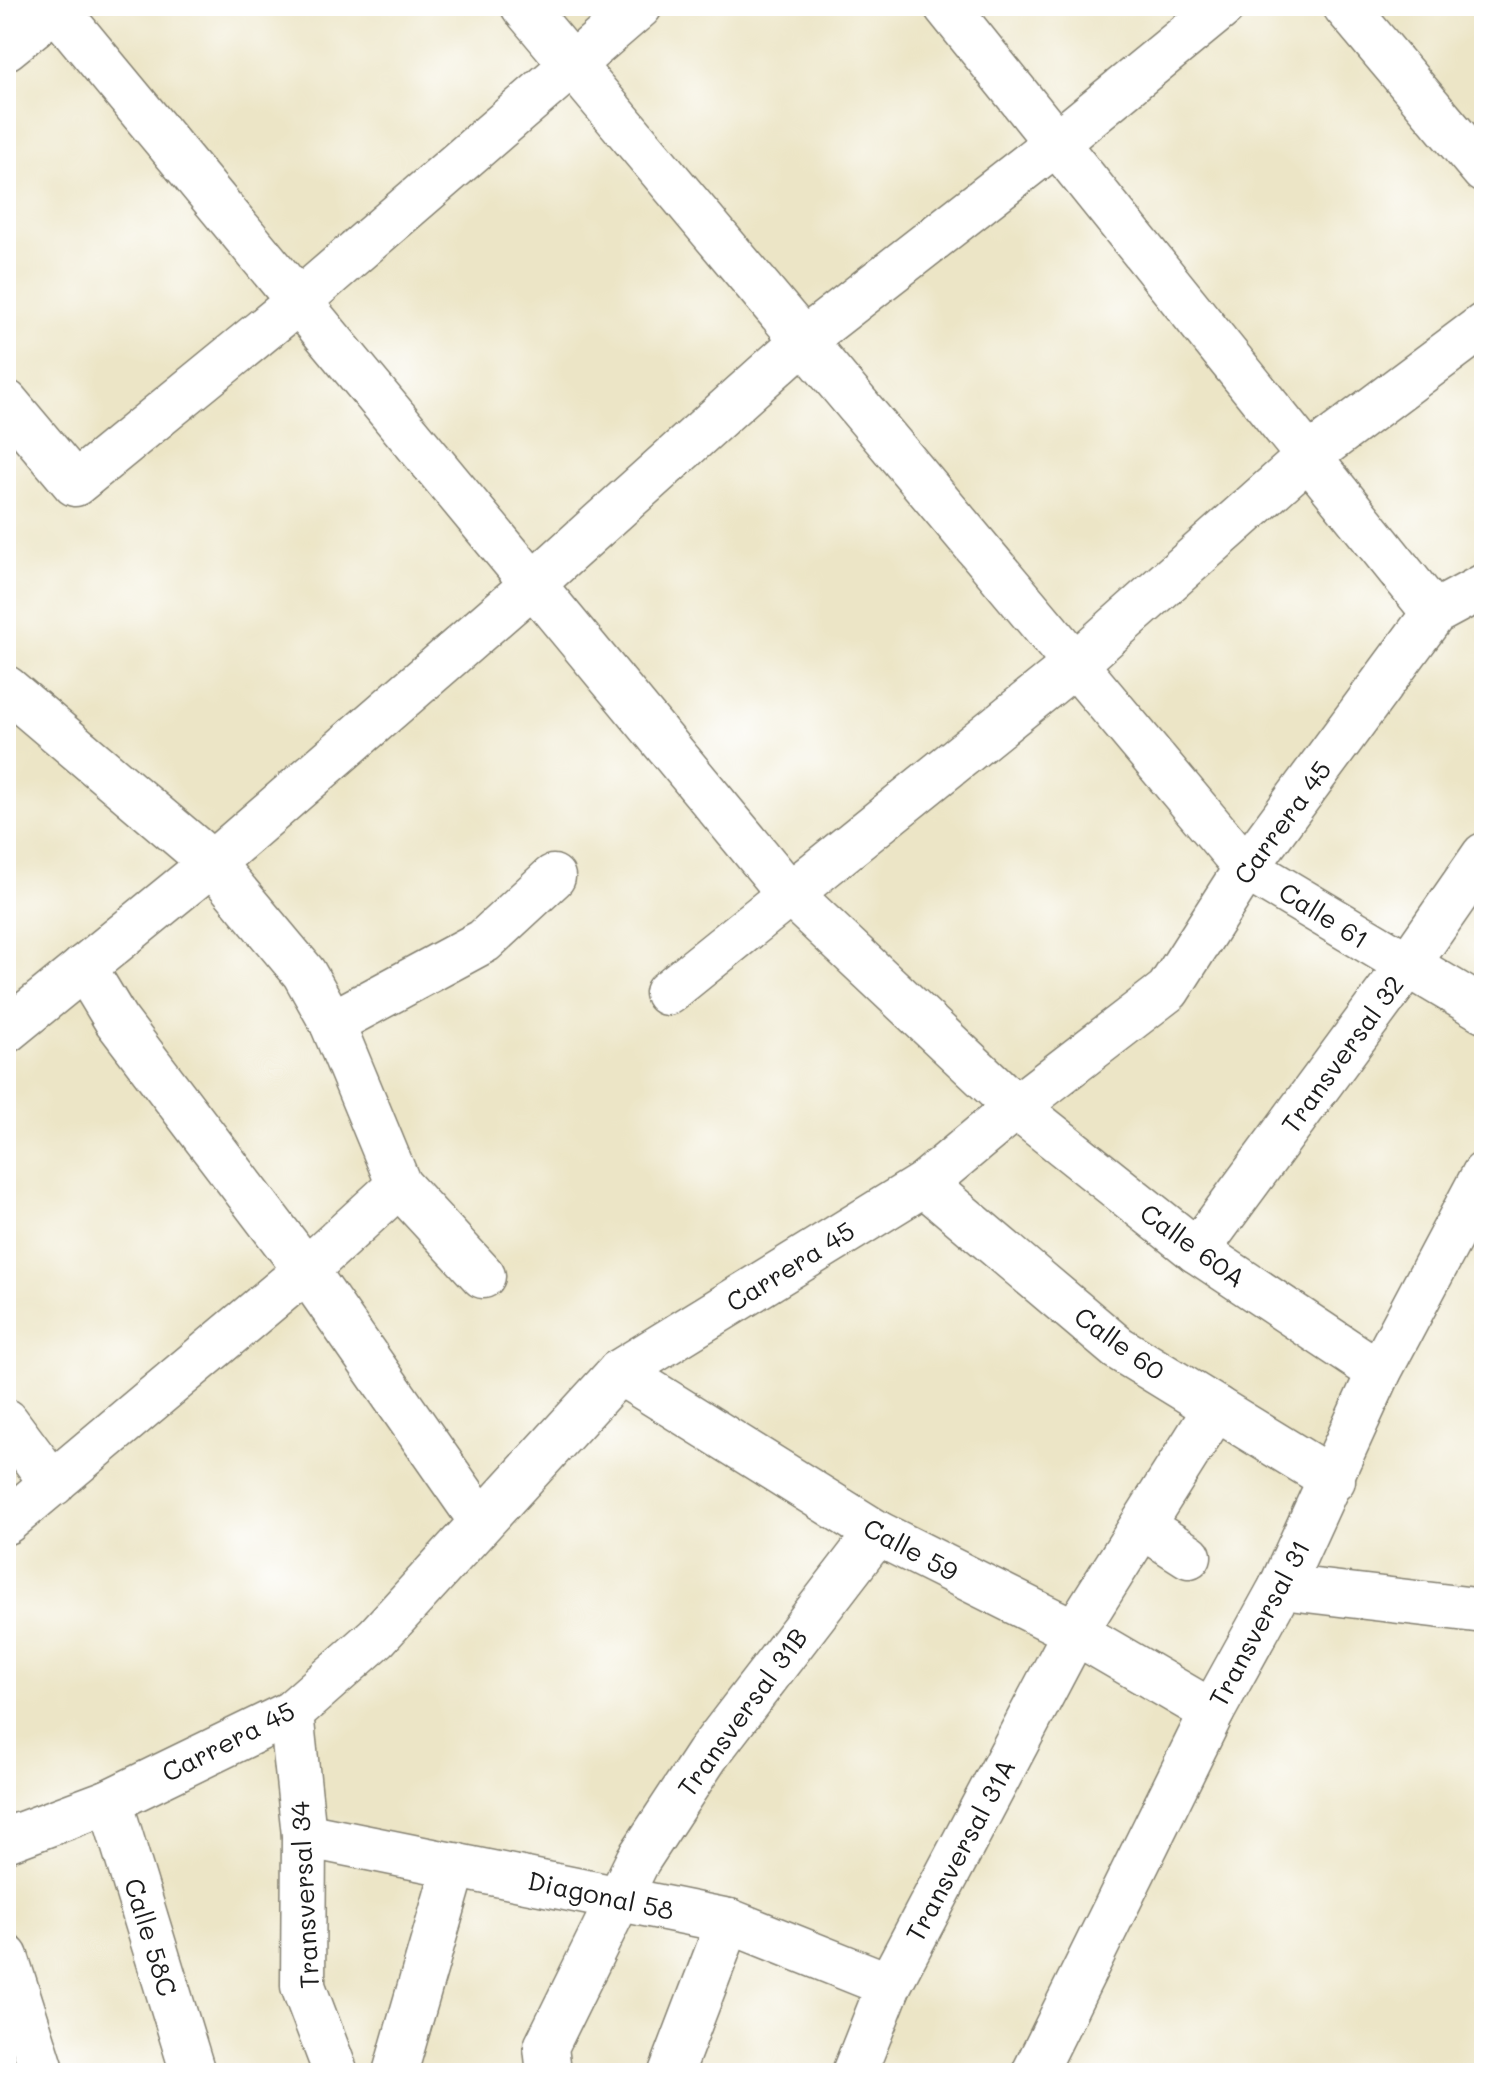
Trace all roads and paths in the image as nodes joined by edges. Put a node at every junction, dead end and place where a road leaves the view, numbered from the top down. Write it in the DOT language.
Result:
graph roads {
  1 [pos="523,6"];
  2 [pos="640,6"];
  3 [pos="946,6"];
  4 [pos="1223,6"];
  5 [pos="1345,6"];
  6 [pos="56,7"];
  7 [pos="6,48"];
  8 [pos="573,64"];
  9 [pos="1055,144"];
  10 [pos="1484,171"];
  11 [pos="299,301"];
  12 [pos="1484,325"];
  13 [pos="805,339"];
  14 [pos="6,402"];
  15 [pos="1308,457"];
  16 [pos="533,584"];
  17 [pos="1484,586"];
  18 [pos="1434,613"];
  19 [pos="1074,665"];
  20 [pos="6,688"];
  21 [pos="1484,855"];
  22 [pos="212,863"];
  23 [pos="1246,868"];
  24 [pos="553,877"];
  25 [pos="788,892"];
  26 [pos="1407,966"];
  27 [pos="84,967"];
  28 [pos="667,993"];
  29 [pos="1484,1010"];
  30 [pos="332,1023"];
  31 [pos="6,1031"];
  32 [pos="1016,1107"];
  33 [pos="1484,1174"];
  34 [pos="924,1184"];
  35 [pos="399,1185"];
  36 [pos="1197,1251"];
  37 [pos="306,1270"];
  38 [pos="483,1276"];
  39 [pos="619,1372"];
  40 [pos="1379,1372"];
  41 [pos="1216,1408"];
  42 [pos="6,1421"];
  43 [pos="1333,1480"];
  44 [pos="53,1484"];
  45 [pos="481,1521"];
  46 [pos="6,1522"];
  47 [pos="1142,1526"];
  48 [pos="877,1533"];
  49 [pos="1189,1556"];
  50 [pos="1281,1587"];
  51 [pos="1484,1611"];
  52 [pos="1075,1632"];
  53 [pos="1212,1712"];
  54 [pos="291,1713"];
  55 [pos="110,1801"];
  56 [pos="304,1835"];
  57 [pos="6,1840"];
  58 [pos="455,1865"];
  59 [pos="618,1898"];
  60 [pos="729,1921"];
  61 [pos="6,1957"];
  62 [pos="889,1985"];
  63 [pos="43,2073"];
  64 [pos="193,2073"];
  65 [pos="336,2073"];
  66 [pos="395,2073"];
  67 [pos="549,2073"];
  68 [pos="671,2073"];
  69 [pos="854,2073"];
  70 [pos="1034,2073"];
  1 -- 8 [label="street, Calle 61"];
  2 -- 8 [label="street"];
  3 -- 9 [label="street"];
  4 -- 9 [label="street"];
  5 -- 10 [label="street"];
  6 -- 7 [label="street"];
  6 -- 11 [label="street, Calle 60A"];
  8 -- 11 [label="street"];
  8 -- 13 [label="street, Calle 61"];
  9 -- 13 [label="street"];
  9 -- 15 [label="street"];
  11 -- 14 [label="street"];
  11 -- 16 [label="street, Calle 60A"];
  12 -- 15 [label="street"];
  13 -- 16 [label="street"];
  13 -- 19 [label="street, Calle 61"];
  15 -- 18 [label="street"];
  15 -- 19 [label="street"];
  16 -- 22 [label="street"];
  16 -- 25 [label="street, Calle 60A"];
  17 -- 18 [label="street, Carrera 45"];
  18 -- 23 [label="street, Carrera 45"];
  19 -- 23 [label="street, Calle 61"];
  19 -- 25 [label="street"];
  20 -- 22 [label="street"];
  21 -- 26 [label="street, Transversal 32"];
  22 -- 27 [label="street"];
  22 -- 30 [label="street"];
  23 -- 26 [label="street, Calle 61"];
  23 -- 32 [label="street, Carrera 45"];
  24 -- 30 [label="street"];
  25 -- 28 [label="street"];
  25 -- 32 [label="street, Calle 60A"];
  26 -- 29 [label="street, Calle 61"];
  26 -- 36 [label="street, Transversal 32"];
  27 -- 31 [label="street"];
  27 -- 37 [label="street"];
  30 -- 35 [label="street"];
  32 -- 34 [label="street, Carrera 45"];
  32 -- 36 [label="street, Calle 60A"];
  33 -- 40 [label="street, Transversal 31"];
  34 -- 39 [label="street, Carrera 45"];
  34 -- 41 [label="street, Calle 60"];
  35 -- 37 [label="street"];
  35 -- 38 [label="street"];
  36 -- 40 [label="street, Calle 60A"];
  37 -- 44 [label="street"];
  37 -- 45 [label="street"];
  39 -- 45 [label="street, Carrera 45"];
  39 -- 48 [label="street, Calle 59"];
  40 -- 43 [label="street, Transversal 31"];
  41 -- 43 [label="street, Calle 60"];
  41 -- 47 [label="street"];
  42 -- 44 [label="street"];
  43 -- 50 [label="street, Transversal 31"];
  44 -- 46 [label="street"];
  45 -- 54 [label="street, Carrera 45"];
  47 -- 49 [label="street"];
  47 -- 52 [label="street"];
  48 -- 52 [label="street, Calle 59"];
  48 -- 59 [label="street, Transversal 31B"];
  50 -- 51 [label="street"];
  50 -- 53 [label="street, Transversal 31"];
  52 -- 53 [label="street, Calle 59"];
  52 -- 62 [label="street, Transversal 31A"];
  53 -- 70 [label="street, Transversal 31"];
  54 -- 55 [label="street, Carrera 45"];
  54 -- 56 [label="street, Transversal 34"];
  55 -- 57 [label="street, Carrera 45"];
  55 -- 64 [label="street, Calle 58C"];
  56 -- 58 [label="street, Diagonal 58"];
  56 -- 65 [label="street, Transversal 34"];
  58 -- 59 [label="street, Diagonal 58"];
  58 -- 66 [label="street"];
  59 -- 60 [label="street, Diagonal 58"];
  59 -- 67 [label="street, Transversal 31B"];
  60 -- 62 [label="street, Diagonal 58"];
  60 -- 68 [label="street"];
  61 -- 63 [label="street"];
  62 -- 69 [label="street, Transversal 31A"];
}
